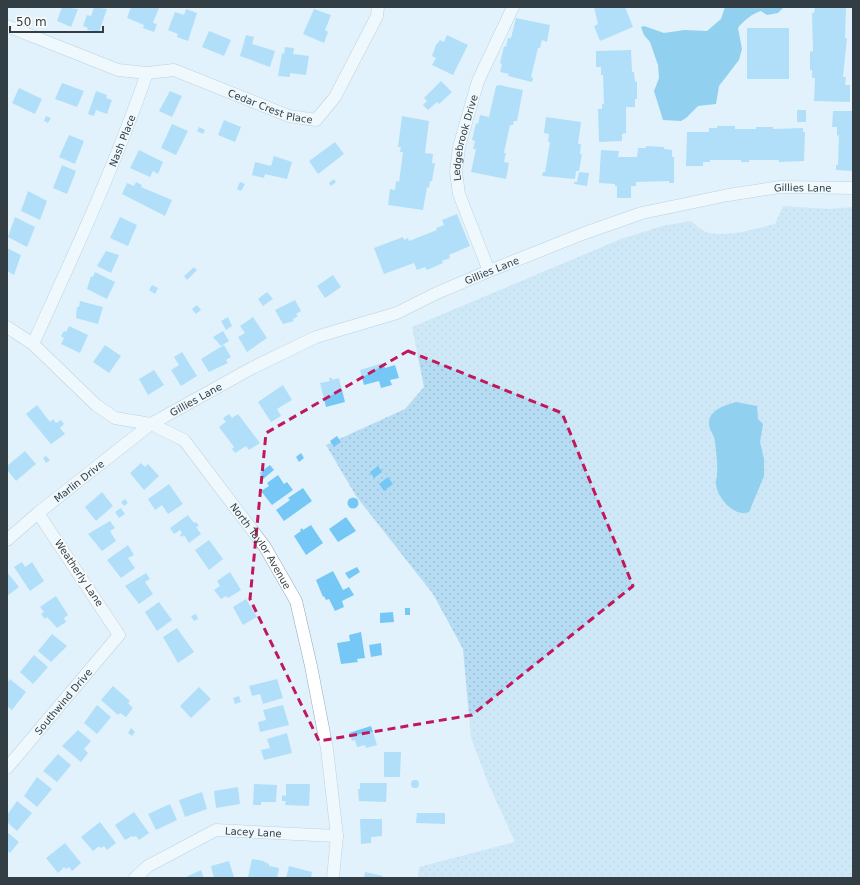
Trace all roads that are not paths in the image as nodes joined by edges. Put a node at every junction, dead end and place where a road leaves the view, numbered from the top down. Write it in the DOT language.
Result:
graph roads {
  1 [pos="378,7"];
  2 [pos="513,7"];
  3 [pos="7,26"];
  4 [pos="147,73"];
  5 [pos="853,188"];
  6 [pos="489,270"];
  7 [pos="7,327"];
  8 [pos="33,344"];
  9 [pos="152,424"];
  10 [pos="38,513"];
  11 [pos="7,540"];
  12 [pos="119,635"];
  13 [pos="7,768"];
  14 [pos="337,836"];
  15 [pos="136,878"];
  16 [pos="333,878"];
  1 -- 4 [label="street, Cedar Crest Place"];
  2 -- 6 [label="street, Ledgebrook Drive"];
  3 -- 4 [label="street"];
  4 -- 8 [label="street, Nash Place"];
  5 -- 6 [label="street, Gillies Lane"];
  6 -- 9 [label="street, Gillies Lane"];
  7 -- 8 [label="street, North Taylor Avenue"];
  8 -- 9 [label="street, North Taylor Avenue"];
  9 -- 10 [label="street, Marlin Drive"];
  9 -- 14 [label="street, North Taylor Avenue"];
  10 -- 11 [label="street, Marlin Drive"];
  10 -- 12 [label="street, Weatherly Lane"];
  12 -- 13 [label="street, Southwind Drive"];
  14 -- 15 [label="street, Lacey Lane"];
  14 -- 16 [label="street, North Taylor Avenue"];
}
